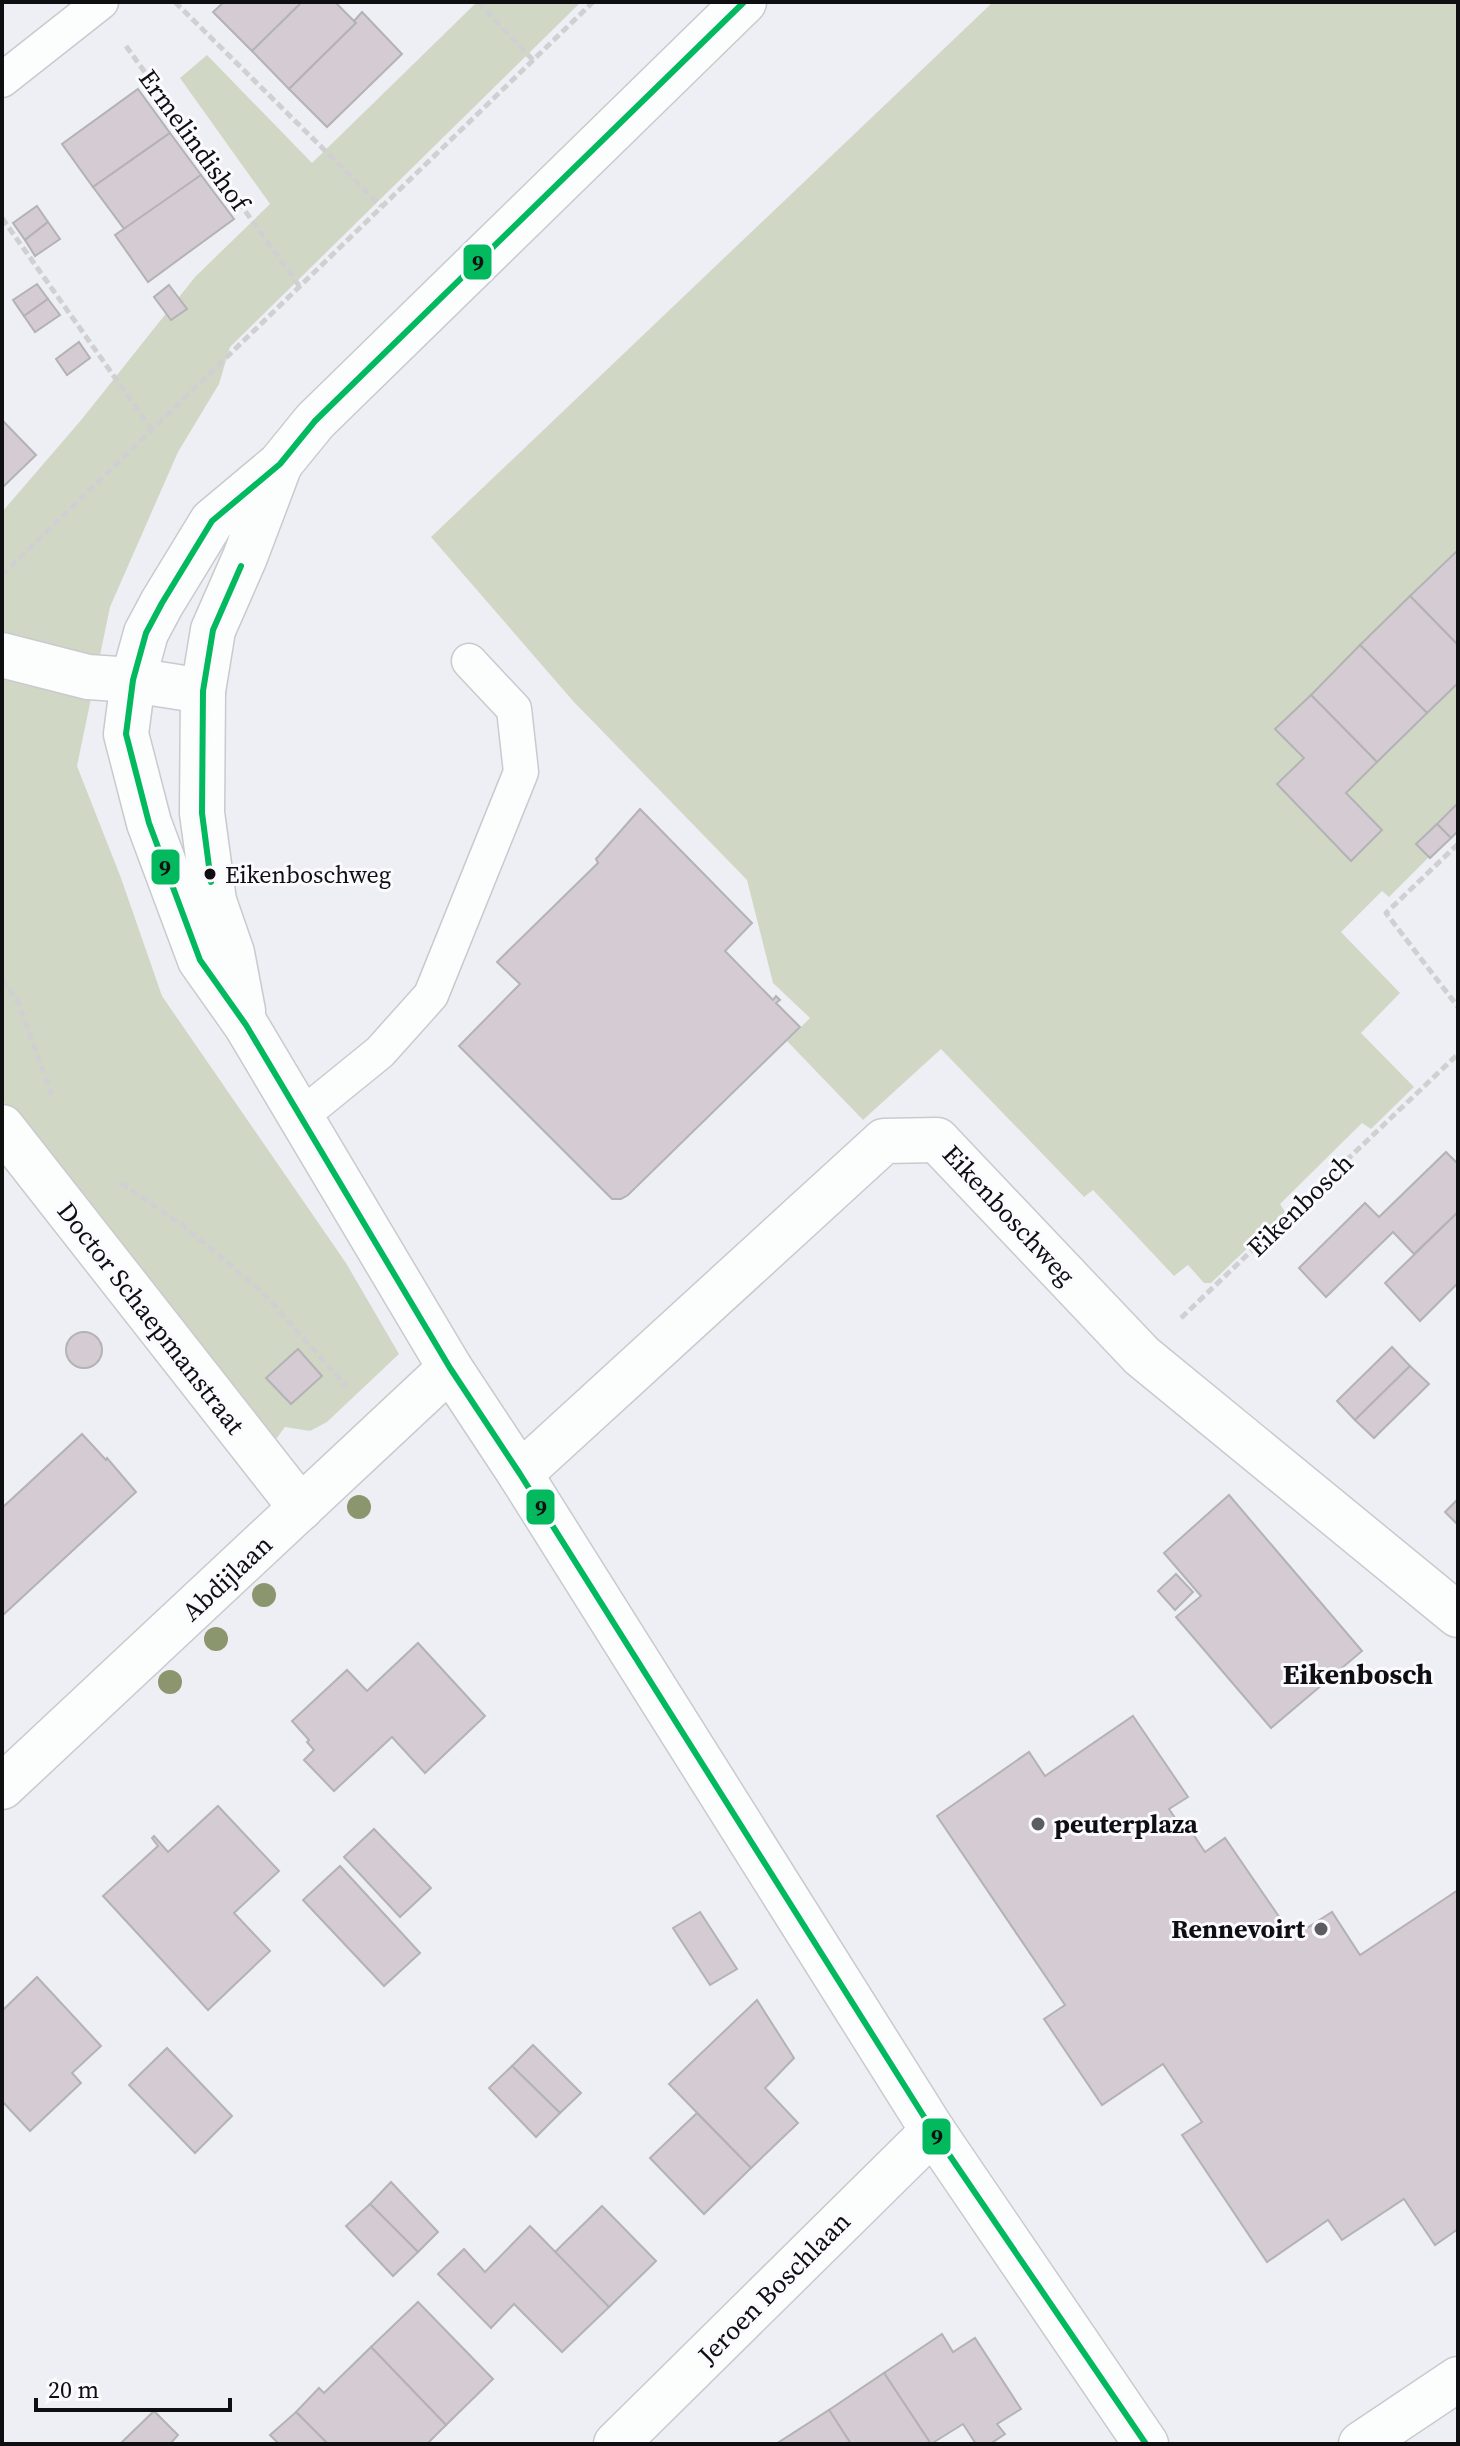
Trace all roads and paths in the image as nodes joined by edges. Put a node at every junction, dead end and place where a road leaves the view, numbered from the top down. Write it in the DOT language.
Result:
graph roads {
  1 [pos="101,2"];
  2 [pos="175,2"];
  3 [pos="478,2"];
  4 [pos="593,2"];
  5 [pos="744,2"];
  6 [pos="117,34"];
  7 [pos="533,60"];
  8 [pos="2,80"];
  9 [pos="381,206"];
  10 [pos="2,218"];
  11 [pos="300,287"];
  12 [pos="152,430"];
  13 [pos="280,464"];
  14 [pos="2,575"];
  15 [pos="2,655"];
  16 [pos="469,661"];
  17 [pos="133,680"];
  18 [pos="203,691"];
  19 [pos="1458,844"];
  20 [pos="2,979"];
  21 [pos="1458,1007"];
  22 [pos="246,1025"];
  23 [pos="1458,1054"];
  24 [pos="55,1103"];
  25 [pos="300,1117"];
  26 [pos="2,1127"];
  27 [pos="112,1176"];
  28 [pos="1142,1356"];
  29 [pos="450,1368"];
  30 [pos="388,1426"];
  31 [pos="520,1474"];
  32 [pos="301,1508"];
  33 [pos="1458,1615"];
  34 [pos="2,1787"];
  35 [pos="933,2131"];
  36 [pos="1458,2379"];
  37 [pos="631,2438"];
  38 [pos="1146,2444"];
  39 [pos="1361,2444"];
  1 -- 8 [label="lane"];
  2 -- 9 [label="path"];
  3 -- 7 [label="path"];
  4 -- 7 [label="path"];
  5 -- 13 [label="street"];
  6 -- 11 [label="path, Ermelindishof"];
  7 -- 9 [label="path"];
  9 -- 11 [label="path"];
  10 -- 12 [label="path"];
  11 -- 12 [label="path"];
  12 -- 14 [label="path"];
  13 -- 17 [label="street"];
  13 -- 18 [label="street"];
  15 -- 17 [label="street"];
  16 -- 25 [label="lane"];
  17 -- 18 [label="street"];
  17 -- 22 [label="street"];
  18 -- 22 [label="street"];
  19 -- 21 [label="path"];
  20 -- 24 [label="path"];
  22 -- 25 [label="street"];
  23 -- 28 [label="path, Eikenbosch"];
  25 -- 29 [label="street"];
  26 -- 32 [label="street, Doctor Schaepmanstraat"];
  27 -- 30 [label="path"];
  28 -- 31 [label="street, Eikenboschweg"];
  28 -- 33 [label="street, Eikenboschweg"];
  29 -- 30 [label="street, Abdijlaan"];
  29 -- 31 [label="street"];
  30 -- 32 [label="street, Abdijlaan"];
  31 -- 35 [label="street"];
  32 -- 34 [label="street, Abdijlaan"];
  35 -- 37 [label="street, Jeroen Boschlaan"];
  35 -- 38 [label="street"];
  36 -- 39 [label="street"];
}
